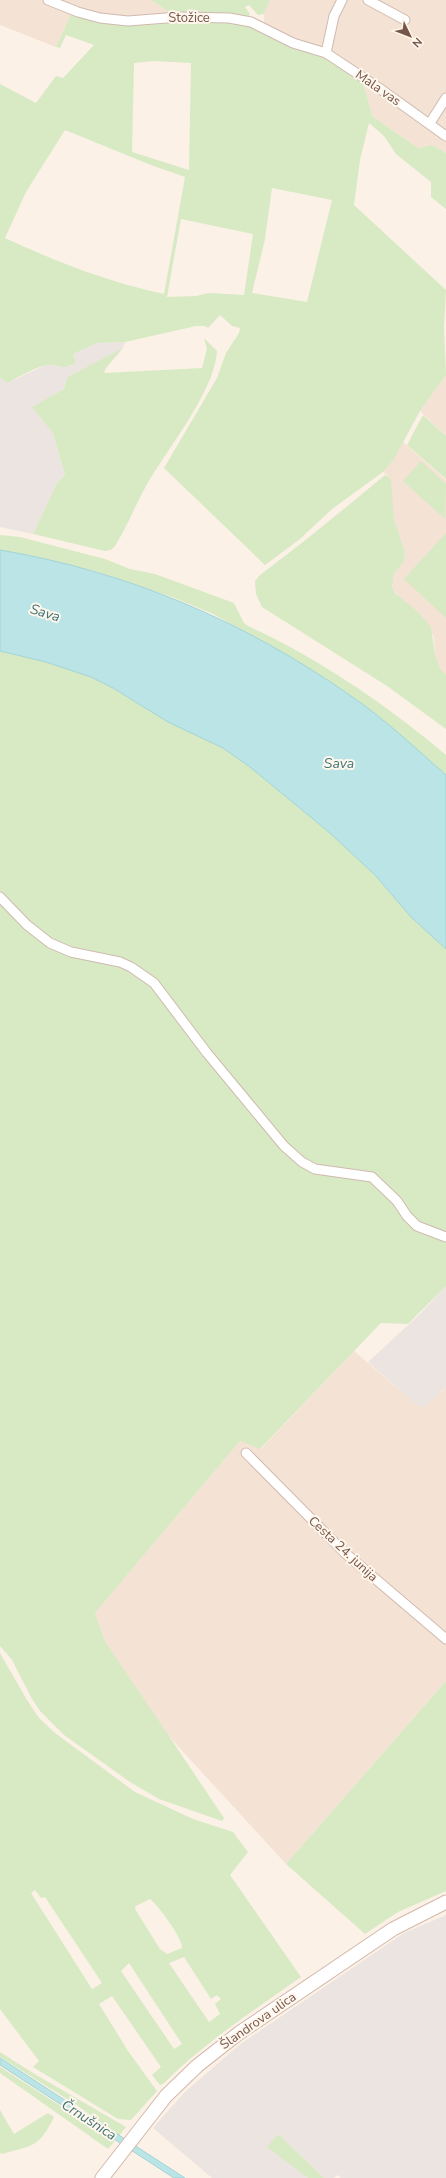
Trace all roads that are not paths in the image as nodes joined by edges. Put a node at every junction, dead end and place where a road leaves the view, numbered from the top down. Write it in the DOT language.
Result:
graph roads {
  1 [pos="48,0"];
  2 [pos="342,0"];
  3 [pos="368,0"];
  4 [pos="405,20"];
  5 [pos="326,53"];
  6 [pos="446,98"];
  7 [pos="430,123"];
  8 [pos="446,136"];
  9 [pos="0,898"];
  10 [pos="446,1237"];
  11 [pos="246,1453"];
  12 [pos="446,1639"];
  13 [pos="446,1902"];
  14 [pos="102,2178"];
  1 -- 5 [label="street, Stožice"];
  2 -- 5 [label="street"];
  3 -- 4 [label="street"];
  5 -- 7 [label="street, Mala vas"];
  6 -- 7 [label="street"];
  7 -- 8 [label="street, Mala vas"];
  9 -- 10 [label="street"];
  11 -- 12 [label="street, Cesta 24. junija"];
  13 -- 14 [label="street, Šlandrova ulica"];
}
